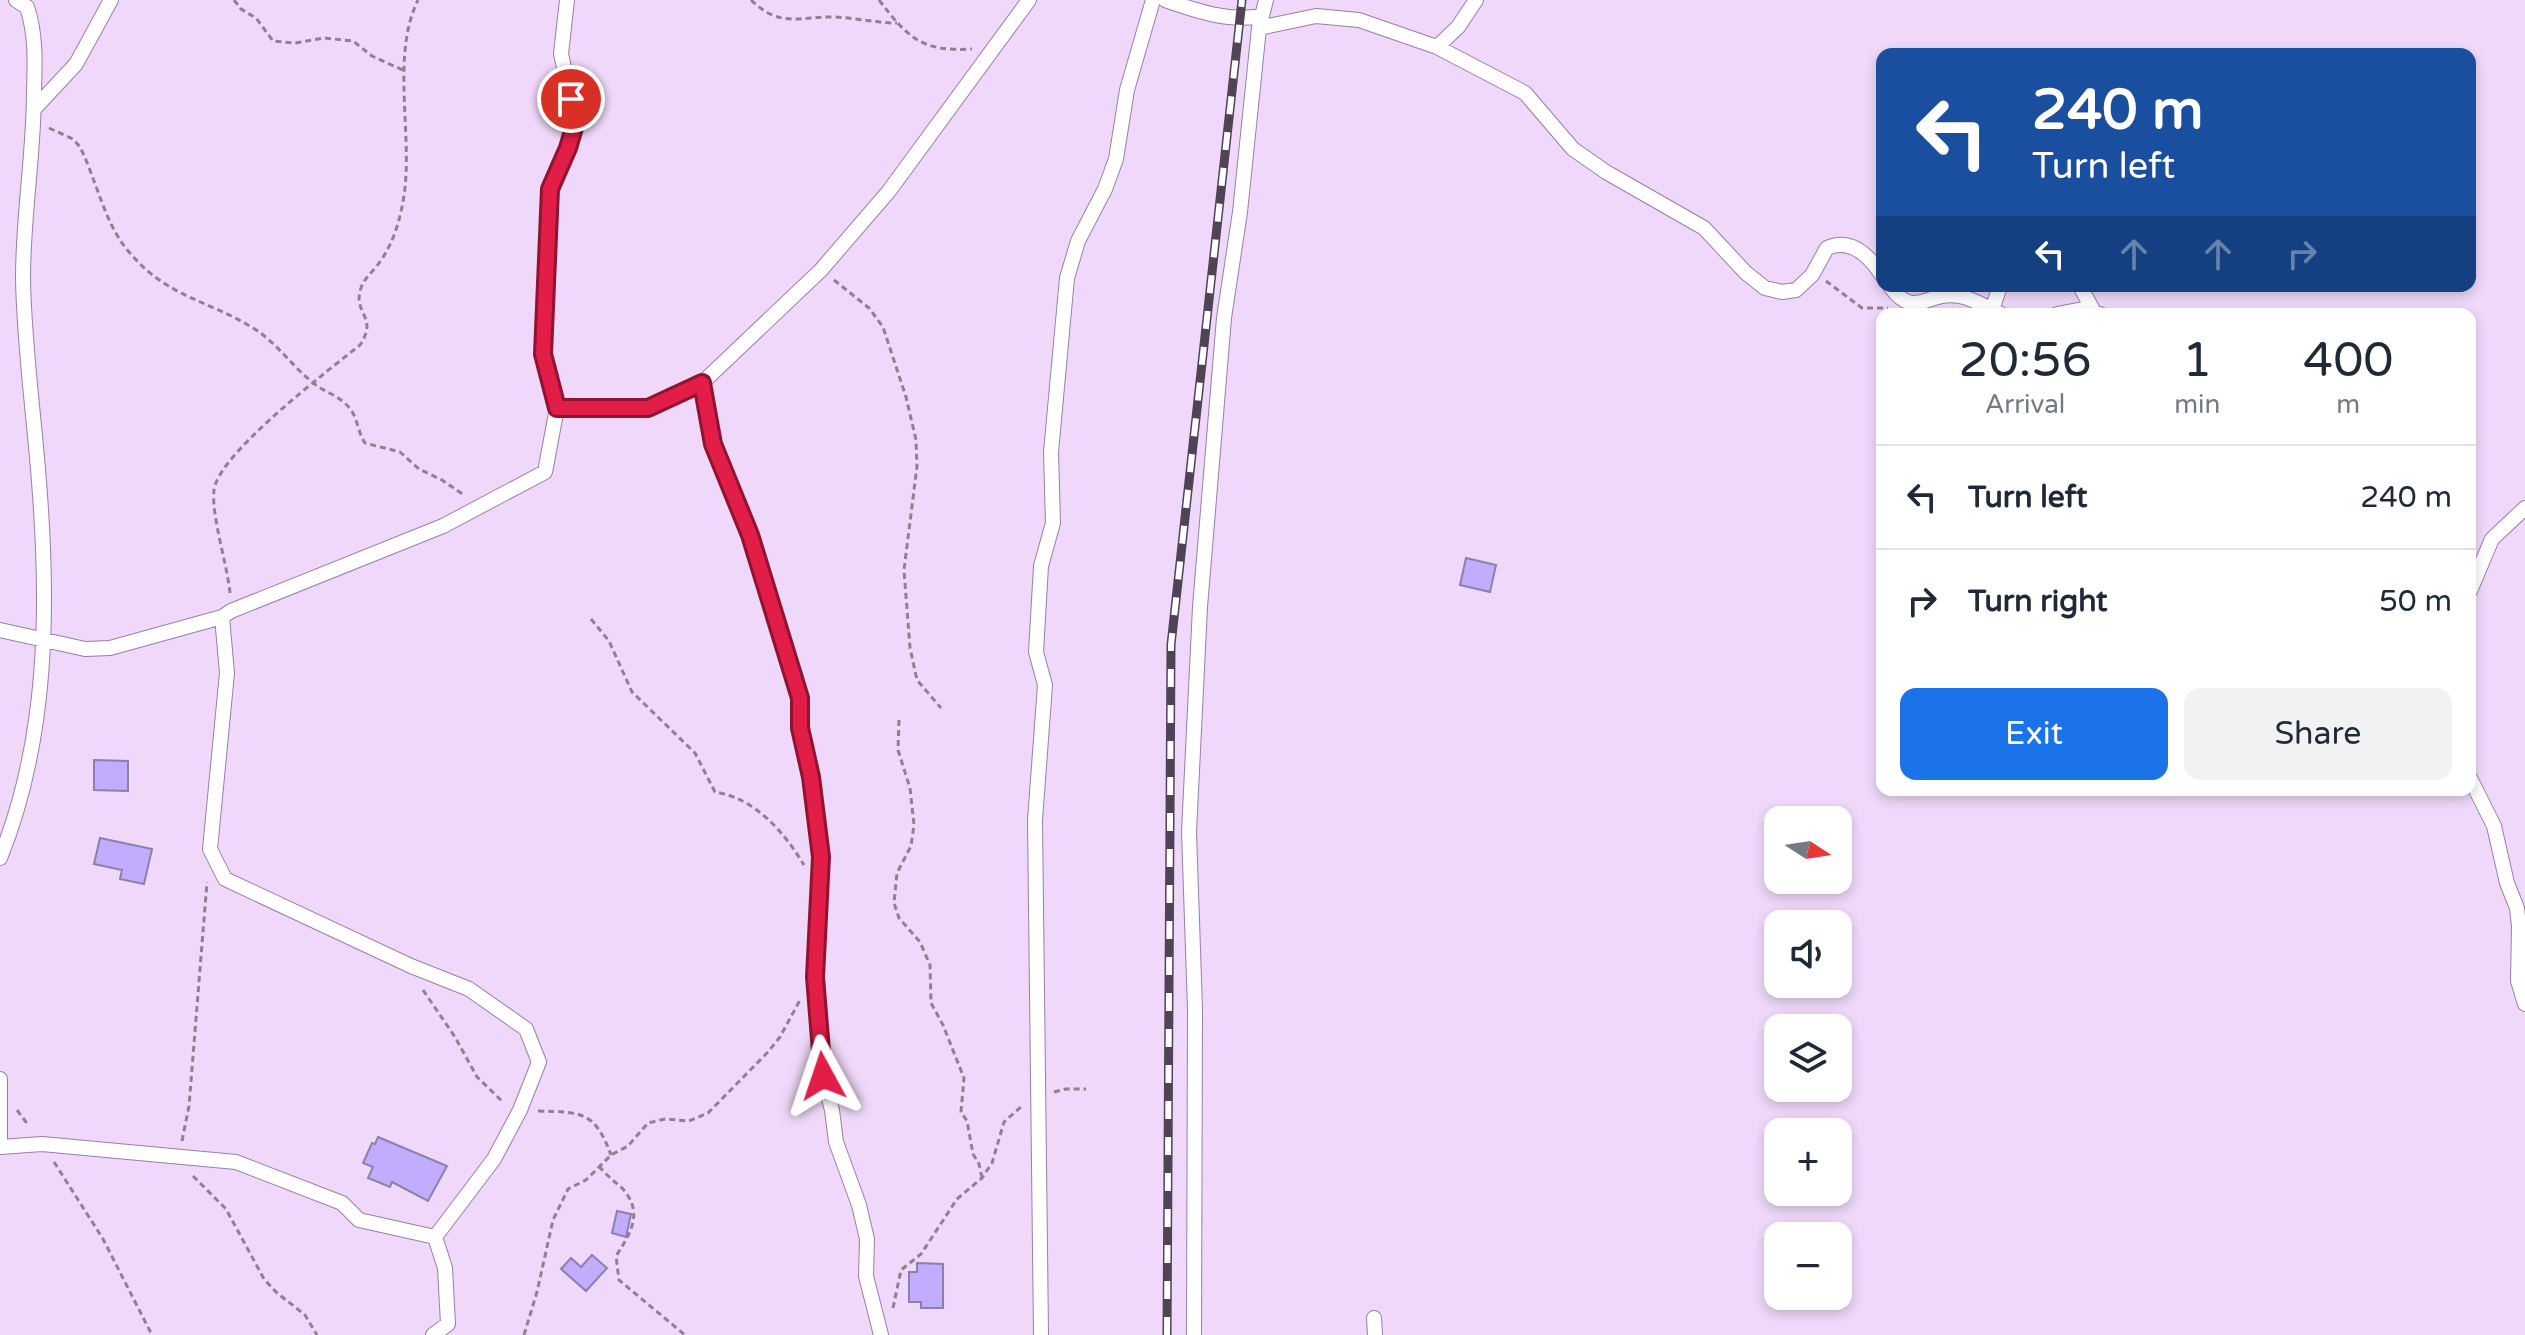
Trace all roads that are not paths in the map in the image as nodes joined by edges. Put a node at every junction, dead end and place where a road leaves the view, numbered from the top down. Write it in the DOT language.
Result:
graph roads {
  1 [pos="16,0"];
  2 [pos="111,0"];
  3 [pos="567,0"];
  4 [pos="1029,0"];
  5 [pos="1153,0"];
  6 [pos="1165,0"];
  7 [pos="1266,0"];
  8 [pos="1476,0"];
  9 [pos="1261,22"];
  10 [pos="1437,47"];
  11 [pos="34,116"];
  12 [pos="1876,268"];
  13 [pos="1895,292"];
  14 [pos="1990,308"];
  15 [pos="702,383"];
  16 [pos="557,408"];
  17 [pos="2525,508"];
  18 [pos="2476,577"];
  19 [pos="226,614"];
  20 [pos="0,630"];
  21 [pos="44,641"];
  22 [pos="2476,790"];
  23 [pos="0,857"];
  24 [pos="2525,1004"];
  25 [pos="0,1079"];
  26 [pos="1,1088"];
  27 [pos="0,1146"];
  28 [pos="435,1237"];
  29 [pos="1374,1318"];
  30 [pos="881,1334"];
  31 [pos="433,1335"];
  32 [pos="1041,1335"];
  33 [pos="1194,1335"];
  34 [pos="1375,1335"];
  1 -- 11 [label="street"];
  2 -- 11 [label="street"];
  3 -- 16 [label="street"];
  4 -- 15 [label="street"];
  5 -- 32 [label="street"];
  6 -- 9 [label="street"];
  7 -- 9 [label="street"];
  8 -- 10 [label="street"];
  9 -- 10 [label="street"];
  9 -- 33 [label="street"];
  10 -- 12 [label="street"];
  11 -- 21 [label="street"];
  13 -- 14 [label="street"];
  15 -- 16 [label="street"];
  15 -- 30 [label="street"];
  16 -- 19 [label="street"];
  17 -- 18 [label="street"];
  19 -- 21 [label="street"];
  19 -- 28 [label="street"];
  20 -- 21 [label="street"];
  21 -- 23 [label="street"];
  22 -- 24 [label="street"];
  25 -- 26 [label="street"];
  26 -- 27 [label="street"];
  27 -- 28 [label="street"];
  28 -- 31 [label="street"];
  29 -- 34 [label="street"];
}
